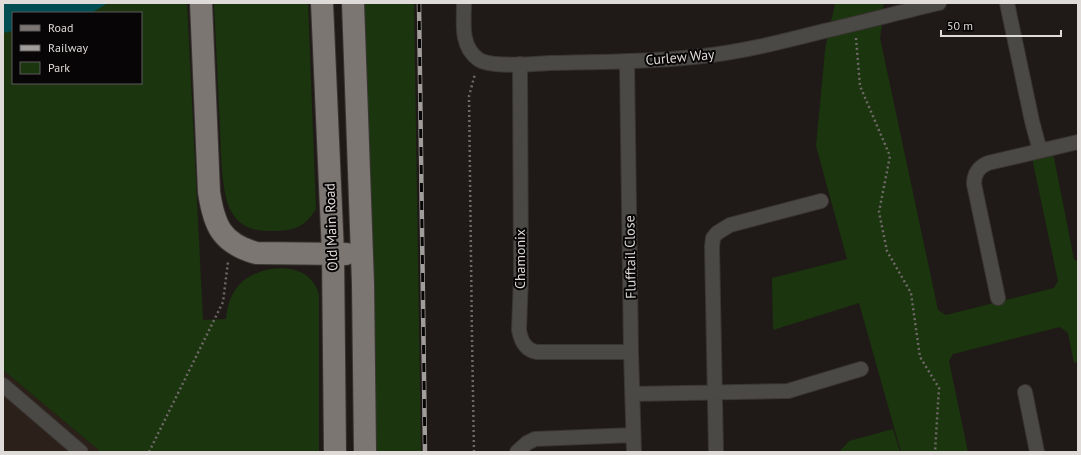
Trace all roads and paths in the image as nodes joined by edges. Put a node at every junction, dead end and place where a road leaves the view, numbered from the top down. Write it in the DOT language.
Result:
graph roads {
  1 [pos="201,3"];
  2 [pos="322,3"];
  3 [pos="353,3"];
  4 [pos="464,3"];
  5 [pos="939,3"];
  6 [pos="1007,3"];
  7 [pos="854,24"];
  8 [pos="479,60"];
  9 [pos="626,62"];
  10 [pos="520,64"];
  11 [pos="1078,142"];
  12 [pos="1040,151"];
  13 [pos="821,201"];
  14 [pos="231,242"];
  15 [pos="332,254"];
  16 [pos="363,254"];
  17 [pos="998,298"];
  18 [pos="631,352"];
  19 [pos="860,369"];
  20 [pos="3,385"];
  21 [pos="715,392"];
  22 [pos="1025,392"];
  23 [pos="632,394"];
  24 [pos="633,435"];
  25 [pos="82,452"];
  26 [pos="149,452"];
  27 [pos="335,452"];
  28 [pos="365,452"];
  29 [pos="474,452"];
  30 [pos="517,452"];
  31 [pos="634,452"];
  32 [pos="716,452"];
  33 [pos="935,452"];
  34 [pos="1037,452"];
  1 -- 14 [label="main road"];
  2 -- 15 [label="main road, Old Main Road"];
  3 -- 16 [label="main road"];
  4 -- 8 [label="street"];
  5 -- 7 [label="street, Curlew Way"];
  6 -- 12 [label="street"];
  7 -- 9 [label="street, Curlew Way"];
  7 -- 33 [label="path"];
  8 -- 10 [label="street, Curlew Way"];
  8 -- 29 [label="path"];
  9 -- 10 [label="street, Curlew Way"];
  9 -- 18 [label="street, Flufftail Close"];
  10 -- 18 [label="street, Chamonix"];
  11 -- 12 [label="street"];
  12 -- 17 [label="street"];
  13 -- 21 [label="street"];
  14 -- 15 [label="main road"];
  14 -- 26 [label="path"];
  15 -- 16 [label="main road"];
  15 -- 27 [label="main road, Old Main Road"];
  16 -- 28 [label="main road"];
  18 -- 23 [label="street, Flufftail Close"];
  19 -- 21 [label="street"];
  20 -- 25 [label="street"];
  21 -- 23 [label="street"];
  21 -- 32 [label="street"];
  22 -- 34 [label="street"];
  23 -- 24 [label="street, Flufftail Close"];
  24 -- 30 [label="street"];
  24 -- 31 [label="street, Flufftail Close"];
}
